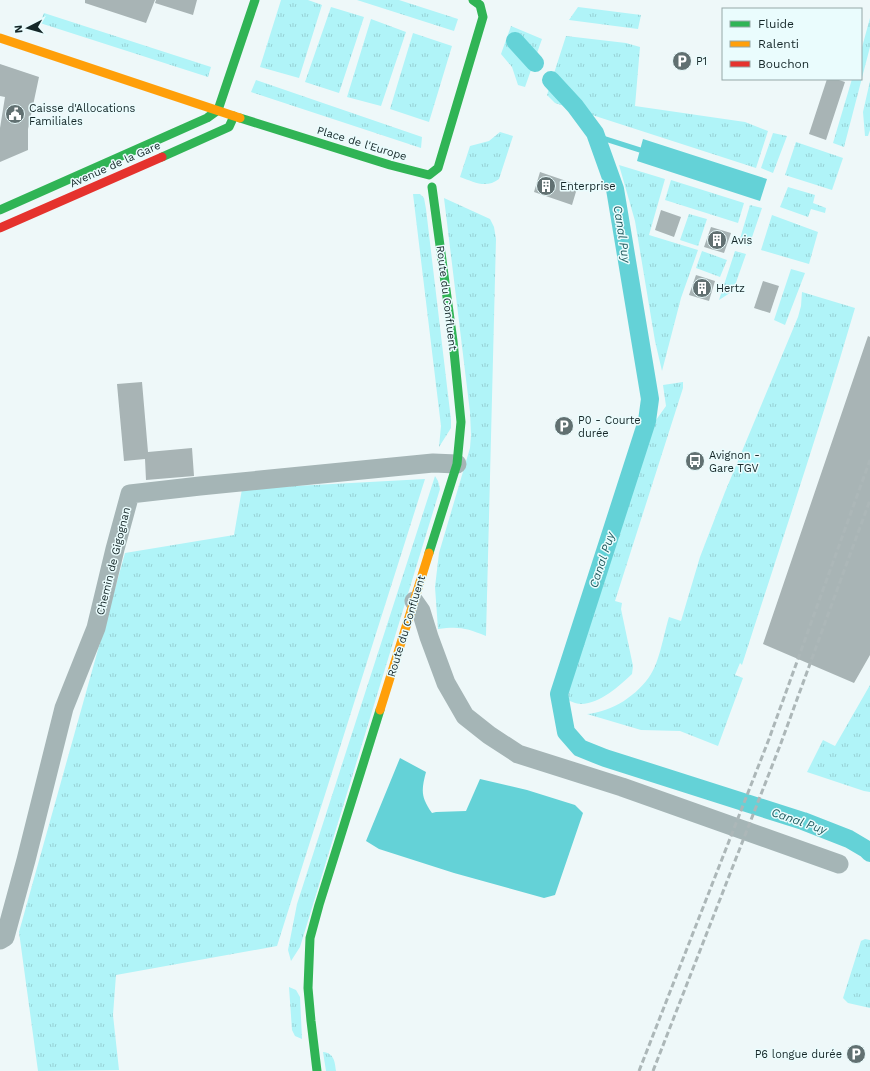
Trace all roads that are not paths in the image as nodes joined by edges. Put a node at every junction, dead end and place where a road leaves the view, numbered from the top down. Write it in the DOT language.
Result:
graph roads {
  1 [pos="255,0"];
  2 [pos="473,0"];
  3 [pos="0,38"];
  4 [pos="172,95"];
  5 [pos="176,108"];
  6 [pos="218,110"];
  7 [pos="234,116"];
  8 [pos="430,181"];
  9 [pos="0,210"];
  10 [pos="0,228"];
  11 [pos="457,464"];
  12 [pos="414,601"];
  13 [pos="839,864"];
  14 [pos="0,940"];
  15 [pos="317,1071"];
  1 -- 6 [label="street"];
  2 -- 8 [label="street"];
  3 -- 4 [label="street, Place de l'Europe"];
  4 -- 5 [label="street"];
  4 -- 6 [label="street, Place de l'Europe"];
  6 -- 7 [label="street, Place de l'Europe"];
  6 -- 9 [label="street, Avenue de la Gare"];
  7 -- 8 [label="street, Place de l'Europe"];
  7 -- 10 [label="street, Avenue de la Gare"];
  8 -- 11 [label="street, Route du Confluent"];
  11 -- 12 [label="street, Route du Confluent"];
  11 -- 14 [label="street, Chemin de Gigognan"];
  12 -- 13 [label="street"];
  12 -- 15 [label="street, Route du Confluent"];
}
